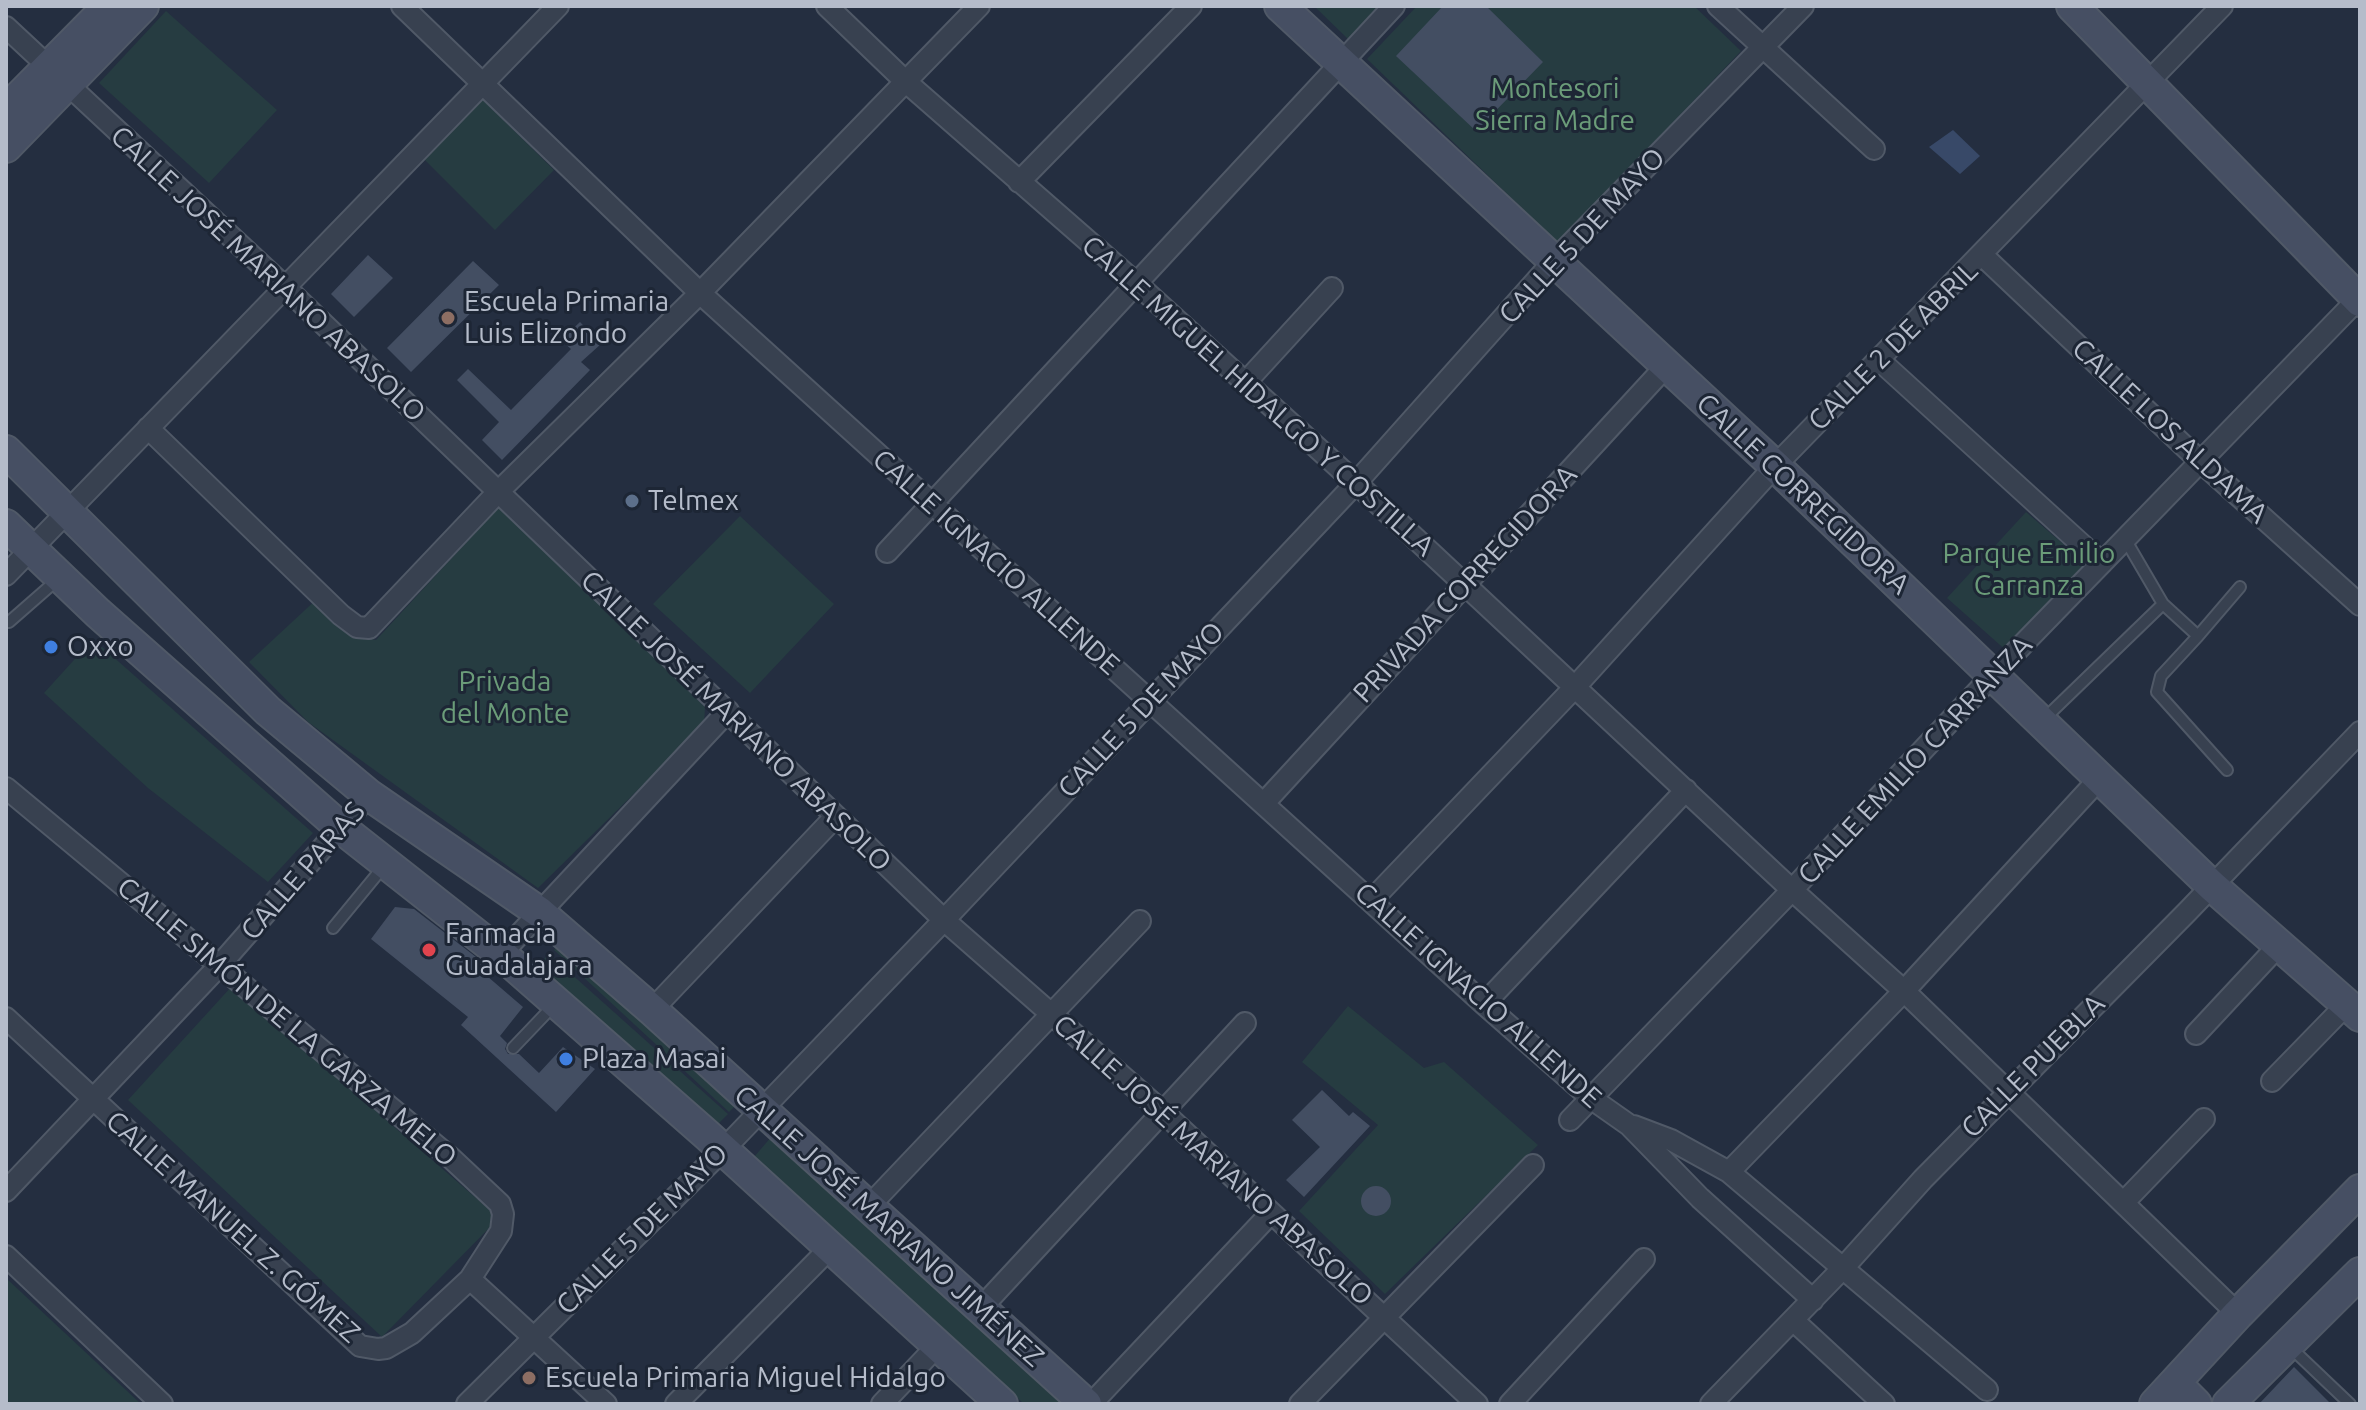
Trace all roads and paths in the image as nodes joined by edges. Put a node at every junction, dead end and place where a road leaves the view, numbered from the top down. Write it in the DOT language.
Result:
graph roads {
  1 [pos="109,6"];
  2 [pos="143,6"];
  3 [pos="402,6"];
  4 [pos="558,6"];
  5 [pos="827,6"];
  6 [pos="979,6"];
  7 [pos="1191,6"];
  8 [pos="1280,6"];
  9 [pos="1394,6"];
  10 [pos="1718,6"];
  11 [pos="1803,6"];
  12 [pos="2072,6"];
  13 [pos="2222,6"];
  14 [pos="6,27"];
  15 [pos="1762,48"];
  16 [pos="1342,61"];
  17 [pos="57,76"];
  18 [pos="905,81"];
  19 [pos="2149,82"];
  20 [pos="483,84"];
  21 [pos="6,110"];
  22 [pos="6,147"];
  23 [pos="1874,149"];
  24 [pos="1019,182"];
  25 [pos="1982,255"];
  26 [pos="1553,262"];
  27 [pos="1136,283"];
  28 [pos="284,286"];
  29 [pos="1332,288"];
  30 [pos="700,293"];
  31 [pos="2359,299"];
  32 [pos="1878,359"];
  33 [pos="1667,365"];
  34 [pos="1245,383"];
  35 [pos="148,428"];
  36 [pos="6,451"];
  37 [pos="2201,462"];
  38 [pos="1775,466"];
  39 [pos="1356,483"];
  40 [pos="499,491"];
  41 [pos="932,504"];
  42 [pos="67,510"];
  43 [pos="6,525"];
  44 [pos="2125,539"];
  45 [pos="31,549"];
  46 [pos="887,552"];
  47 [pos="2102,563"];
  48 [pos="6,575"];
  49 [pos="60,577"];
  50 [pos="1464,585"];
  51 [pos="2240,587"];
  52 [pos="2163,604"];
  53 [pos="2360,605"];
  54 [pos="6,621"];
  55 [pos="2198,636"];
  56 [pos="1994,674"];
  57 [pos="1574,688"];
  58 [pos="1149,700"];
  59 [pos="728,711"];
  60 [pos="2042,721"];
  61 [pos="2360,732"];
  62 [pos="2227,770"];
  63 [pos="2100,778"];
  64 [pos="6,788"];
  65 [pos="1686,790"];
  66 [pos="369,795"];
  67 [pos="1264,803"];
  68 [pos="835,817"];
  69 [pos="341,828"];
  70 [pos="386,864"];
  71 [pos="2212,886"];
  72 [pos="1792,890"];
  73 [pos="1371,901"];
  74 [pos="539,912"];
  75 [pos="944,920"];
  76 [pos="1140,921"];
  77 [pos="333,928"];
  78 [pos="2280,944"];
  79 [pos="501,954"];
  80 [pos="219,966"];
  81 [pos="1904,991"];
  82 [pos="555,1003"];
  83 [pos="1484,1004"];
  84 [pos="652,1010"];
  85 [pos="2353,1010"];
  86 [pos="1052,1015"];
  87 [pos="6,1018"];
  88 [pos="1245,1023"];
  89 [pos="2196,1034"];
  90 [pos="513,1048"];
  91 [pos="2272,1081"];
  92 [pos="2006,1092"];
  93 [pos="1592,1099"];
  94 [pos="94,1101"];
  95 [pos="761,1110"];
  96 [pos="1163,1112"];
  97 [pos="2204,1119"];
  98 [pos="1570,1120"];
  99 [pos="1629,1125"];
  100 [pos="723,1150"];
  101 [pos="1533,1165"];
  102 [pos="1729,1172"];
  103 [pos="2360,1190"];
  104 [pos="6,1191"];
  105 [pos="2124,1202"];
  106 [pos="869,1206"];
  107 [pos="1271,1213"];
  108 [pos="831,1247"];
  109 [pos="2360,1253"];
  110 [pos="6,1256"];
  111 [pos="1644,1259"];
  112 [pos="1844,1267"];
  113 [pos="470,1279"];
  114 [pos="2350,1282"];
  115 [pos="1813,1300"];
  116 [pos="980,1309"];
  117 [pos="2238,1314"];
  118 [pos="1385,1317"];
  119 [pos="1794,1321"];
  120 [pos="533,1337"];
  121 [pos="2287,1344"];
  122 [pos="938,1345"];
  123 [pos="1987,1390"];
  124 [pos="2176,1397"];
  125 [pos="162,1404"];
  126 [pos="467,1404"];
  127 [pos="606,1404"];
  128 [pos="676,1404"];
  129 [pos="882,1404"];
  130 [pos="1002,1404"];
  131 [pos="1088,1404"];
  132 [pos="1300,1404"];
  133 [pos="1477,1404"];
  134 [pos="1510,1404"];
  135 [pos="1711,1404"];
  136 [pos="1884,1404"];
  137 [pos="2228,1404"];
  138 [pos="2350,1404"];
  1 -- 17 [label="street"];
  2 -- 17 [label="street"];
  3 -- 20 [label="street, CALLE IGNACIO ALLENDE"];
  4 -- 20 [label="street"];
  5 -- 18 [label="street, CALLE MIGUEL HIDALGO Y COSTILLA"];
  6 -- 18 [label="street"];
  7 -- 24 [label="street"];
  8 -- 16 [label="street, CALLE CORREGIDORA"];
  9 -- 16 [label="street"];
  10 -- 15 [label="street"];
  11 -- 15 [label="street, CALLE 5 DE MAYO"];
  12 -- 19 [label="street"];
  13 -- 19 [label="street, CALLE 2 DE ABRIL"];
  14 -- 17 [label="street, CALLE JOSÉ MARIANO ABASOLO"];
  15 -- 23 [label="street"];
  15 -- 26 [label="street, CALLE 5 DE MAYO"];
  16 -- 26 [label="street, CALLE CORREGIDORA"];
  16 -- 27 [label="street"];
  17 -- 21 [label="street"];
  17 -- 22 [label="street"];
  17 -- 28 [label="street, CALLE JOSÉ MARIANO ABASOLO"];
  18 -- 24 [label="street, CALLE MIGUEL HIDALGO Y COSTILLA"];
  18 -- 30 [label="street"];
  19 -- 25 [label="street, CALLE 2 DE ABRIL"];
  19 -- 31 [label="street"];
  20 -- 28 [label="street"];
  20 -- 30 [label="street, CALLE IGNACIO ALLENDE"];
  24 -- 27 [label="street, CALLE MIGUEL HIDALGO Y COSTILLA"];
  25 -- 32 [label="street, CALLE 2 DE ABRIL"];
  25 -- 37 [label="street, CALLE LOS ALDAMA"];
  26 -- 33 [label="street, CALLE CORREGIDORA"];
  26 -- 39 [label="street, CALLE 5 DE MAYO"];
  27 -- 34 [label="street, CALLE MIGUEL HIDALGO Y COSTILLA"];
  27 -- 41 [label="street"];
  28 -- 35 [label="street"];
  28 -- 40 [label="street, CALLE JOSÉ MARIANO ABASOLO"];
  29 -- 34 [label="street"];
  30 -- 40 [label="street"];
  30 -- 41 [label="street, CALLE IGNACIO ALLENDE"];
  31 -- 37 [label="street, CALLE EMILIO CARRANZA"];
  32 -- 38 [label="street, CALLE 2 DE ABRIL"];
  32 -- 47 [label="street"];
  33 -- 38 [label="street, CALLE CORREGIDORA"];
  33 -- 50 [label="street, PRIVADA CORREGIDORA"];
  34 -- 39 [label="street, CALLE MIGUEL HIDALGO Y COSTILLA"];
  35 -- 40 [label="street"];
  35 -- 42 [label="street"];
  36 -- 42 [label="street, CALLE JOSÉ MARIANO JIMÉNEZ"];
  37 -- 44 [label="street, CALLE EMILIO CARRANZA"];
  37 -- 53 [label="street, CALLE LOS ALDAMA"];
  38 -- 56 [label="street, CALLE CORREGIDORA"];
  38 -- 57 [label="street, CALLE 2 DE ABRIL"];
  39 -- 50 [label="street, CALLE MIGUEL HIDALGO Y COSTILLA"];
  39 -- 58 [label="street, CALLE 5 DE MAYO"];
  40 -- 59 [label="street, CALLE JOSÉ MARIANO ABASOLO"];
  41 -- 46 [label="street"];
  41 -- 58 [label="street, CALLE IGNACIO ALLENDE"];
  42 -- 45 [label="street"];
  42 -- 66 [label="street, CALLE JOSÉ MARIANO JIMÉNEZ"];
  43 -- 45 [label="street, CALLE JOSÉ MARIANO JIMÉNEZ"];
  44 -- 47 [label="street, CALLE EMILIO CARRANZA"];
  44 -- 52 [label="lane"];
  45 -- 48 [label="street"];
  45 -- 49 [label="street, CALLE JOSÉ MARIANO JIMÉNEZ"];
  47 -- 56 [label="street, CALLE EMILIO CARRANZA"];
  49 -- 54 [label="lane"];
  49 -- 69 [label="street, CALLE JOSÉ MARIANO JIMÉNEZ"];
  50 -- 57 [label="street, CALLE MIGUEL HIDALGO Y COSTILLA"];
  50 -- 67 [label="street, PRIVADA CORREGIDORA"];
  51 -- 55 [label="lane"];
  52 -- 55 [label="lane"];
  52 -- 60 [label="lane"];
  55 -- 62 [label="lane"];
  56 -- 60 [label="street, CALLE CORREGIDORA"];
  56 -- 72 [label="street, CALLE EMILIO CARRANZA"];
  57 -- 65 [label="street, CALLE MIGUEL HIDALGO Y COSTILLA"];
  57 -- 73 [label="street, CALLE 2 DE ABRIL"];
  58 -- 67 [label="street, CALLE IGNACIO ALLENDE"];
  58 -- 75 [label="street, CALLE 5 DE MAYO"];
  59 -- 68 [label="street, CALLE JOSÉ MARIANO ABASOLO"];
  59 -- 74 [label="street"];
  60 -- 63 [label="street, CALLE CORREGIDORA"];
  61 -- 71 [label="street, CALLE PUEBLA"];
  63 -- 71 [label="street, CALLE CORREGIDORA"];
  63 -- 81 [label="street"];
  64 -- 80 [label="street, CALLE SIMÓN DE LA GARZA MELO"];
  65 -- 72 [label="street, CALLE MIGUEL HIDALGO Y COSTILLA"];
  65 -- 83 [label="street"];
  66 -- 69 [label="street, CALLE PARAS"];
  66 -- 74 [label="street, CALLE JOSÉ MARIANO JIMÉNEZ"];
  67 -- 73 [label="street, CALLE IGNACIO ALLENDE"];
  68 -- 75 [label="street, CALLE JOSÉ MARIANO ABASOLO"];
  68 -- 84 [label="street"];
  69 -- 70 [label="street, CALLE JOSÉ MARIANO JIMÉNEZ"];
  69 -- 80 [label="street, CALLE PARAS"];
  70 -- 77 [label="lane"];
  70 -- 79 [label="street, CALLE JOSÉ MARIANO JIMÉNEZ"];
  71 -- 78 [label="street, CALLE CORREGIDORA"];
  71 -- 92 [label="street, CALLE PUEBLA"];
  72 -- 81 [label="street, CALLE MIGUEL HIDALGO Y COSTILLA"];
  72 -- 93 [label="street, CALLE EMILIO CARRANZA"];
  73 -- 83 [label="street, CALLE IGNACIO ALLENDE"];
  74 -- 79 [label="street"];
  74 -- 84 [label="street, CALLE JOSÉ MARIANO JIMÉNEZ"];
  75 -- 86 [label="street, CALLE JOSÉ MARIANO ABASOLO"];
  75 -- 95 [label="street, CALLE 5 DE MAYO"];
  76 -- 86 [label="street"];
  78 -- 85 [label="street, CALLE CORREGIDORA"];
  78 -- 89 [label="street"];
  79 -- 82 [label="street, CALLE JOSÉ MARIANO JIMÉNEZ"];
  80 -- 94 [label="street, CALLE PARAS"];
  80 -- 113 [label="street, CALLE SIMÓN DE LA GARZA MELO"];
  81 -- 92 [label="street, CALLE MIGUEL HIDALGO Y COSTILLA"];
  81 -- 102 [label="street"];
  82 -- 90 [label="lane"];
  82 -- 100 [label="street, CALLE JOSÉ MARIANO JIMÉNEZ"];
  83 -- 93 [label="street, CALLE IGNACIO ALLENDE"];
  84 -- 95 [label="street, CALLE JOSÉ MARIANO JIMÉNEZ"];
  85 -- 91 [label="street"];
  86 -- 96 [label="street, CALLE JOSÉ MARIANO ABASOLO"];
  86 -- 106 [label="street"];
  87 -- 94 [label="street, CALLE MANUEL Z. GÓMEZ"];
  88 -- 96 [label="street"];
  92 -- 105 [label="street, CALLE MIGUEL HIDALGO Y COSTILLA"];
  92 -- 112 [label="street, CALLE PUEBLA"];
  93 -- 98 [label="street, CALLE EMILIO CARRANZA"];
  93 -- 99 [label="street, CALLE IGNACIO ALLENDE"];
  94 -- 104 [label="street, CALLE PARAS"];
  94 -- 113 [label="street, CALLE MANUEL Z. GÓMEZ"];
  95 -- 100 [label="street, CALLE 5 DE MAYO"];
  95 -- 106 [label="street, CALLE JOSÉ MARIANO JIMÉNEZ"];
  96 -- 107 [label="street, CALLE JOSÉ MARIANO ABASOLO"];
  96 -- 116 [label="street"];
  97 -- 105 [label="street"];
  99 -- 102 [label="street"];
  99 -- 115 [label="street, CALLE IGNACIO ALLENDE"];
  100 -- 108 [label="street, CALLE JOSÉ MARIANO JIMÉNEZ"];
  100 -- 120 [label="street, CALLE 5 DE MAYO"];
  101 -- 118 [label="street"];
  102 -- 112 [label="street"];
  103 -- 117 [label="street"];
  105 -- 117 [label="street, CALLE MIGUEL HIDALGO Y COSTILLA"];
  106 -- 116 [label="street, CALLE JOSÉ MARIANO JIMÉNEZ"];
  107 -- 118 [label="street, CALLE JOSÉ MARIANO ABASOLO"];
  107 -- 131 [label="street"];
  108 -- 122 [label="street, CALLE JOSÉ MARIANO JIMÉNEZ"];
  108 -- 128 [label="street"];
  109 -- 114 [label="street"];
  110 -- 125 [label="street"];
  111 -- 134 [label="street"];
  112 -- 115 [label="street, CALLE PUEBLA"];
  112 -- 123 [label="street"];
  113 -- 120 [label="street"];
  114 -- 121 [label="street"];
  115 -- 119 [label="street, CALLE PUEBLA"];
  116 -- 131 [label="street, CALLE JOSÉ MARIANO JIMÉNEZ"];
  117 -- 124 [label="street"];
  118 -- 132 [label="street"];
  118 -- 133 [label="street, CALLE JOSÉ MARIANO ABASOLO"];
  119 -- 135 [label="street, CALLE PUEBLA"];
  119 -- 136 [label="street"];
  120 -- 126 [label="street, CALLE 5 DE MAYO"];
  120 -- 127 [label="street"];
  121 -- 137 [label="street"];
  121 -- 138 [label="lane"];
  122 -- 129 [label="street"];
  122 -- 130 [label="street, CALLE JOSÉ MARIANO JIMÉNEZ"];
}
